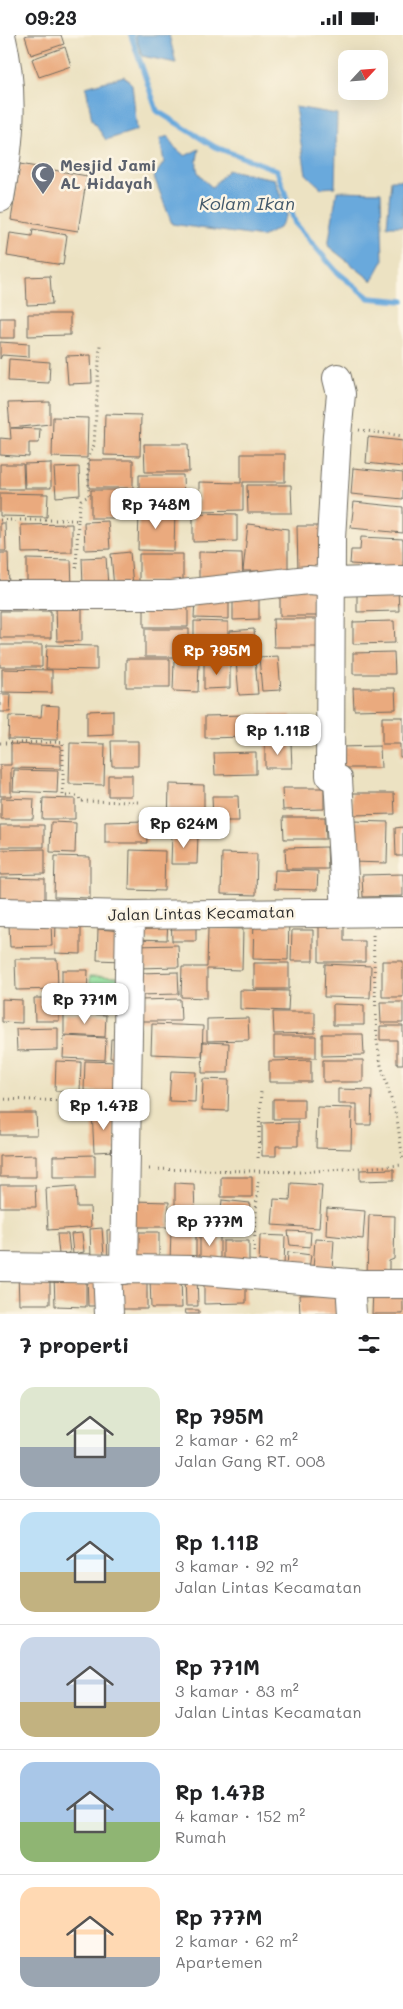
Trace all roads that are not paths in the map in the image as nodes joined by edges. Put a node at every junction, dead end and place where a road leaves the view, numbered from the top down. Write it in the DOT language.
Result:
graph roads {
  1 [pos="1,35"];
  2 [pos="0,198"];
  3 [pos="338,378"];
  4 [pos="403,580"];
  5 [pos="332,582"];
  6 [pos="0,595"];
  7 [pos="0,912"];
  8 [pos="358,912"];
  9 [pos="403,912"];
  10 [pos="130,915"];
  11 [pos="0,1267"];
  12 [pos="116,1270"];
  13 [pos="350,1283"];
  14 [pos="403,1284"];
  15 [pos="109,1314"];
  16 [pos="352,1314"];
  1 -- 2 [label="street"];
  3 -- 5 [label="street"];
  4 -- 5 [label="street"];
  5 -- 6 [label="street"];
  5 -- 8 [label="street"];
  7 -- 10 [label="street, Jalan Lintas Kecamatan"];
  8 -- 9 [label="street, Jalan Lintas Kecamatan"];
  8 -- 10 [label="street, Jalan Lintas Kecamatan"];
  10 -- 12 [label="street"];
  11 -- 12 [label="street"];
  12 -- 13 [label="street"];
  12 -- 15 [label="street"];
  13 -- 14 [label="street"];
  13 -- 16 [label="street"];
}
